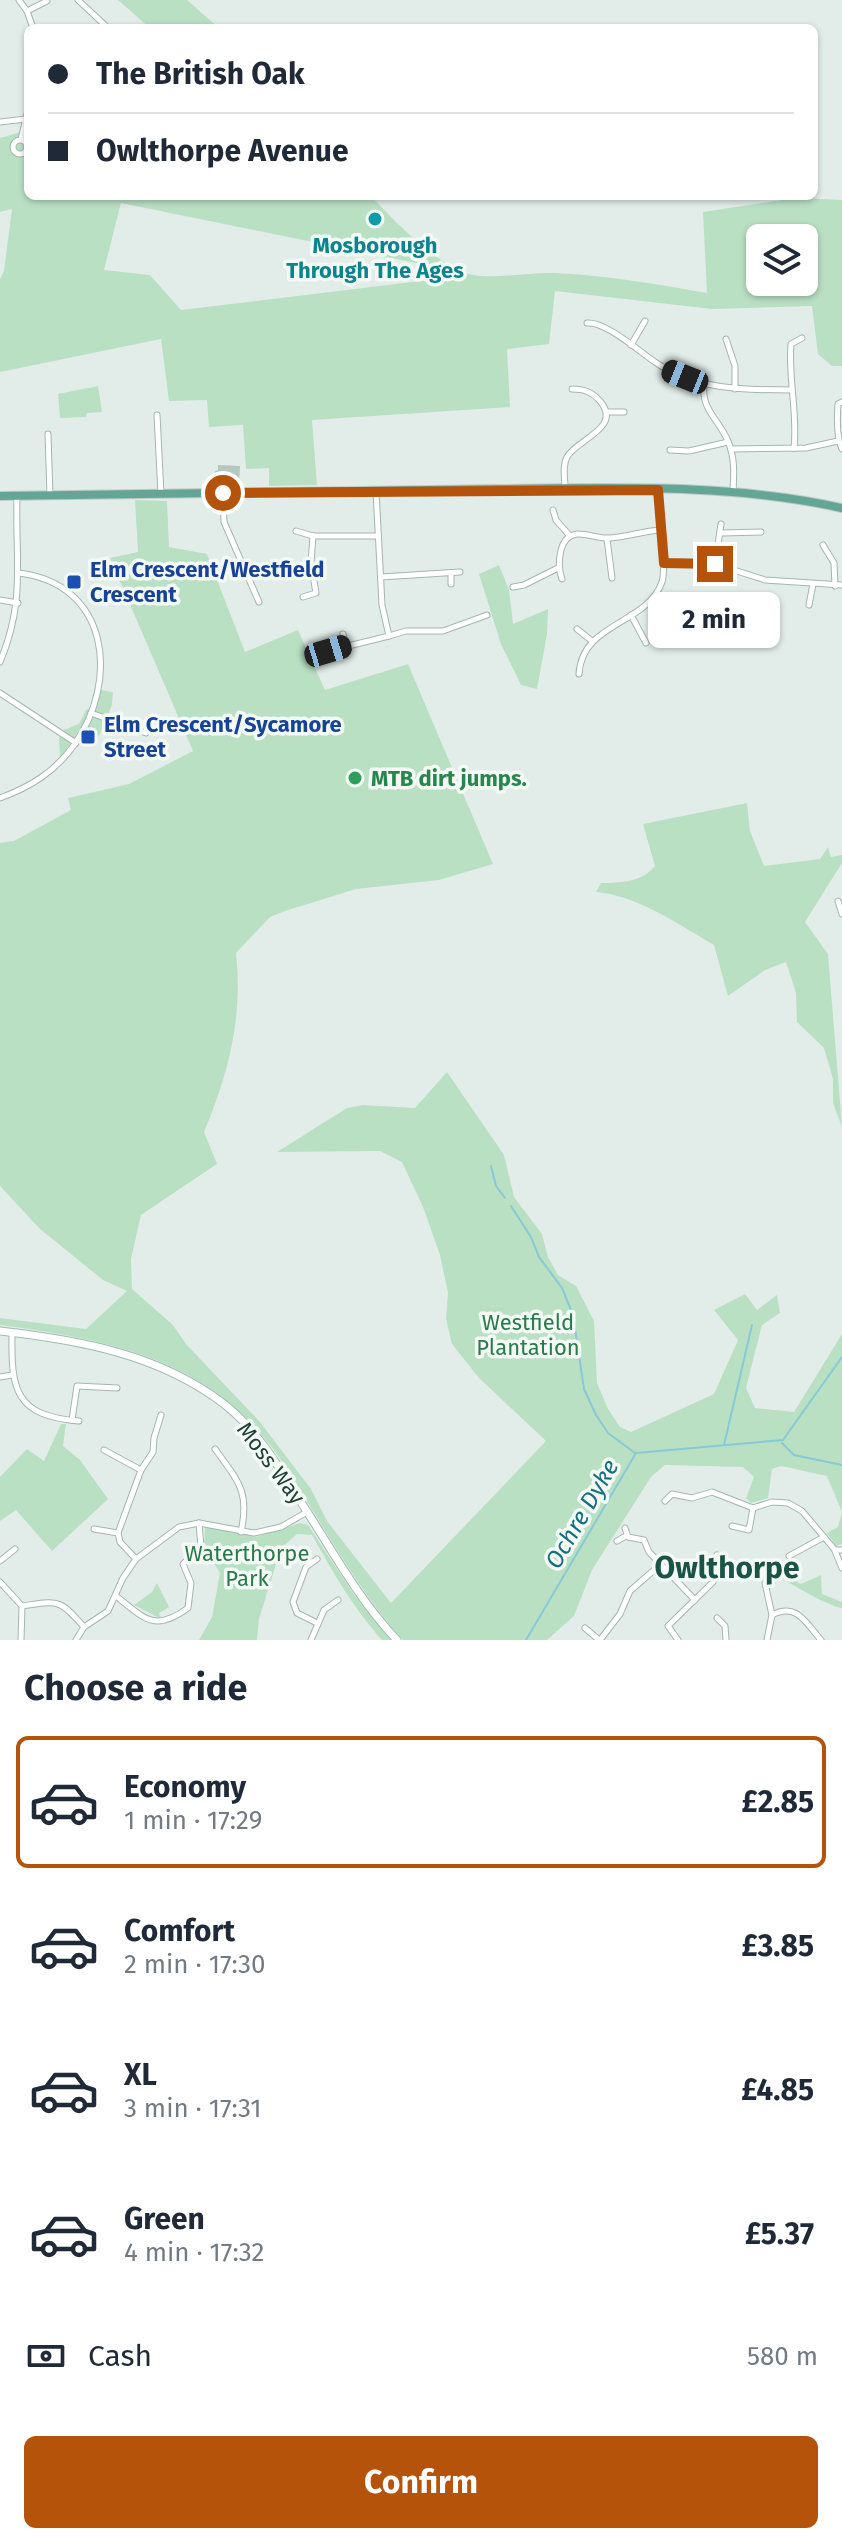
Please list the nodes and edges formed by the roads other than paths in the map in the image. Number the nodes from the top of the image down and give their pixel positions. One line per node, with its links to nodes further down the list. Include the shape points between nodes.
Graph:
1 (19, 0): 4 (street)
2 (78, 0): 6 (street)
3 (47, 1): 4 (street)
4 (27, 11): 5 (street)
5 (32, 24)
6 (104, 24)
7 (24, 119): 8 (street)
8 (0, 122)
9 (24, 127): 10 (street)
10 (21, 139)
11 (645, 321): 15 (street)
12 (587, 323): 15 (street, via 604,326)
13 (802, 338): 19 (street, via 791,344)
14 (726, 339): 18 (street, via 735,366)
15 (631, 345): 16 (street, via 664,369)
16 (704, 384): 18 (street); 26 (street, via 704,405)
17 (572, 389): 21 (street, via 593,393)
18 (735, 389): 19 (street)
19 (791, 390): 27 (street)
20 (842, 402): 25 (street)
21 (606, 412): 22 (street); 31 (street, via 596,434 568,454)
22 (624, 412)
23 (157, 415): 36 (street)
24 (48, 434): 39 (street)
25 (838, 441): 27 (street); 29 (street)
26 (728, 442): 28 (street); 30 (street)
27 (794, 448): 28 (street)
28 (731, 449): 34 (street)
29 (842, 449)
30 (670, 450)
31 (565, 488): 32 (main road); 33 (main road)
32 (376, 490): 35 (main road); 48 (street)
33 (658, 490): 34 (main road); 43 (street)
34 (733, 492): 40 (main road)
35 (223, 493): 36 (main road); 67 (street, via 224,522)
36 (161, 494): 39 (main road)
37 (0, 496): 38 (main road)
38 (17, 496): 39 (main road); 56 (street)
39 (50, 496)
40 (842, 508)
41 (553, 510): 49 (street)
42 (721, 524): 46 (street)
43 (660, 530): 50 (street); 52 (street)
44 (296, 531): 47 (street)
45 (761, 532): 46 (street)
46 (721, 533): 53 (street)
47 (313, 536): 48 (street); 65 (street, via 316,593)
48 (377, 536): 58 (street)
49 (570, 536): 50 (street); 54 (street)
50 (607, 539): 59 (street)
51 (823, 545): 63 (street)
52 (664, 563): 53 (street); 71 (street, via 659,590)
53 (715, 564): 62 (street, via 765,580)
54 (558, 568): 60 (street); 64 (street)
55 (460, 572): 57 (street)
56 (19, 573): 68 (street); 82 (street, via 64,587 90,616 100,662)
57 (451, 573): 58 (street); 61 (street)
58 (381, 577): 74 (street)
59 (612, 578)
60 (562, 579)
61 (451, 584)
62 (813, 584): 63 (street); 69 (street)
63 (839, 586)
64 (513, 587)
65 (303, 597)
66 (0, 600): 68 (street)
67 (259, 602)
68 (18, 603): 79 (street)
69 (809, 605)
70 (487, 615): 74 (street, via 443,631)
71 (631, 615): 75 (street); 76 (street)
72 (577, 629): 75 (street)
73 (343, 634): 77 (street)
74 (389, 636): 77 (street)
75 (592, 641): 80 (street)
76 (646, 643)
77 (346, 645): 78 (street)
78 (328, 651)
79 (0, 662)
80 (579, 674)
81 (0, 693): 84 (street)
82 (91, 713): 83 (street); 84 (street)
83 (146, 733)
84 (76, 743): 85 (street, via 44,777)
85 (0, 798)
86 (838, 901): 87 (street)
87 (842, 914)
88 (0, 1331): 89 (street, Moss Way)
89 (12, 1333): 90 (street); 99 (street, Moss Way, via 76,1340 116,1351 198,1388 246,1425)
90 (12, 1375): 91 (street); 92 (street, via 32,1410 75,1420 77,1386)
91 (0, 1377)
92 (117, 1388)
93 (161, 1415): 96 (street, via 153,1452)
94 (215, 1449): 104 (street, via 244,1492)
95 (104, 1450): 96 (street)
96 (141, 1470): 105 (street)
97 (665, 1501): 98 (street, via 672,1494 692,1498 712,1492)
98 (753, 1508): 101 (street, via 749,1530); 107 (street, via 788,1503)
99 (307, 1512): 104 (street, via 266,1532); 129 (street, Moss Way)
100 (199, 1523): 104 (street); 113 (street, via 179,1527); 120 (street, via 201,1547 183,1564 191,1583 188,1608 157,1623)
101 (732, 1526)
102 (625, 1528): 106 (street)
103 (94, 1529): 105 (street)
104 (241, 1532)
105 (118, 1533): 113 (street)
106 (626, 1536): 108 (street); 116 (street, via 644,1540)
107 (824, 1537): 110 (street); 112 (street)
108 (617, 1541)
109 (15, 1549): 115 (street)
110 (838, 1550): 117 (street)
111 (717, 1555): 122 (street, via 715,1578)
112 (789, 1556)
113 (136, 1559): 120 (street)
114 (317, 1559): 126 (street, via 306,1567 293,1602 297,1613)
115 (0, 1561)
116 (661, 1564): 122 (street); 133 (street, via 630,1591)
117 (842, 1568)
118 (0, 1582): 123 (street)
119 (765, 1583): 124 (street)
120 (116, 1596): 127 (street, via 108,1611)
121 (338, 1600): 126 (street)
122 (695, 1600): 134 (street, via 668,1626)
123 (22, 1606): 127 (street, via 61,1604); 130 (street)
124 (772, 1615): 136 (street); 137 (street, via 796,1613)
125 (717, 1618): 135 (street, via 725,1626)
126 (317, 1623): 132 (street)
127 (84, 1627): 131 (street)
128 (585, 1628): 133 (street)
129 (393, 1639)
130 (21, 1640)
131 (76, 1640)
132 (311, 1640)
133 (599, 1640)
134 (678, 1640)
135 (726, 1640)
136 (767, 1640)
137 (821, 1640)

